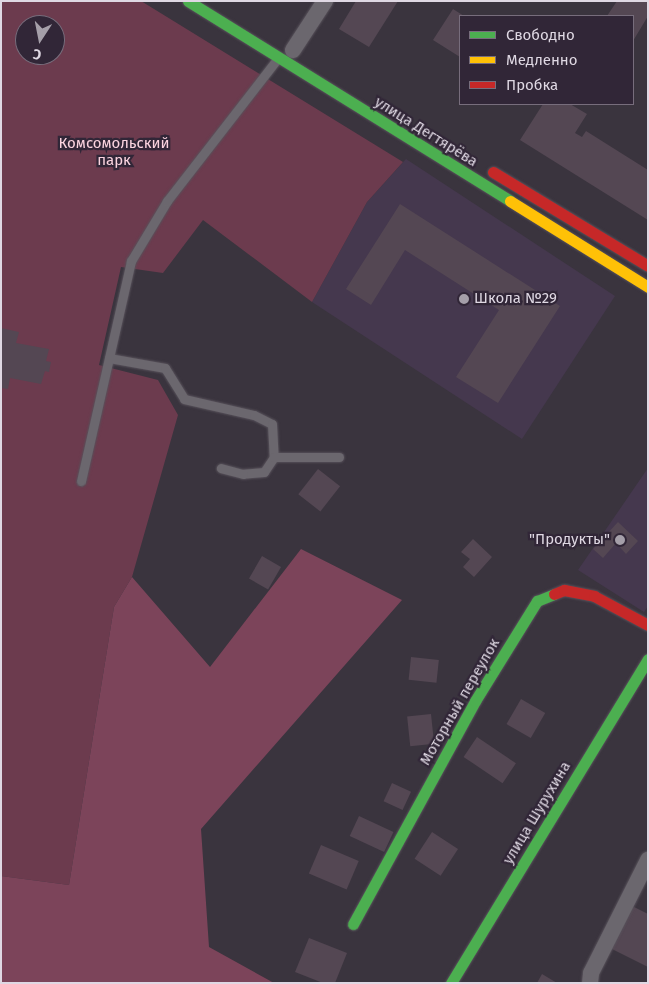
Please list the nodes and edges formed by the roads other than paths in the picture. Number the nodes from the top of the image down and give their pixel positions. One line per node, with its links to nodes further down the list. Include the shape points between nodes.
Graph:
1 (188, 1): 3 (main road, улица Дегтярёва)
2 (325, 1): 3 (street)
3 (289, 52): 6 (main road, улица Дегтярёва); 7 (lane, via 167,201 130,261)
4 (486, 167): 5 (main road, улица Дегтярёва)
5 (648, 266)
6 (648, 287)
7 (109, 358): 8 (lane, via 165,368 184,399 254,415 272,424); 11 (lane)
8 (274, 457): 9 (lane); 10 (lane, via 264,472 243,474)
9 (340, 458)
10 (221, 468)
11 (81, 480)
12 (648, 625): 15 (main road, Моторный переулок, via 594,596 564,590 537,601 475,701)
13 (648, 658): 16 (main road, улица Шурухина)
14 (648, 860): 17 (street, via 591,973)
15 (353, 924)
16 (451, 983)
17 (590, 983)

